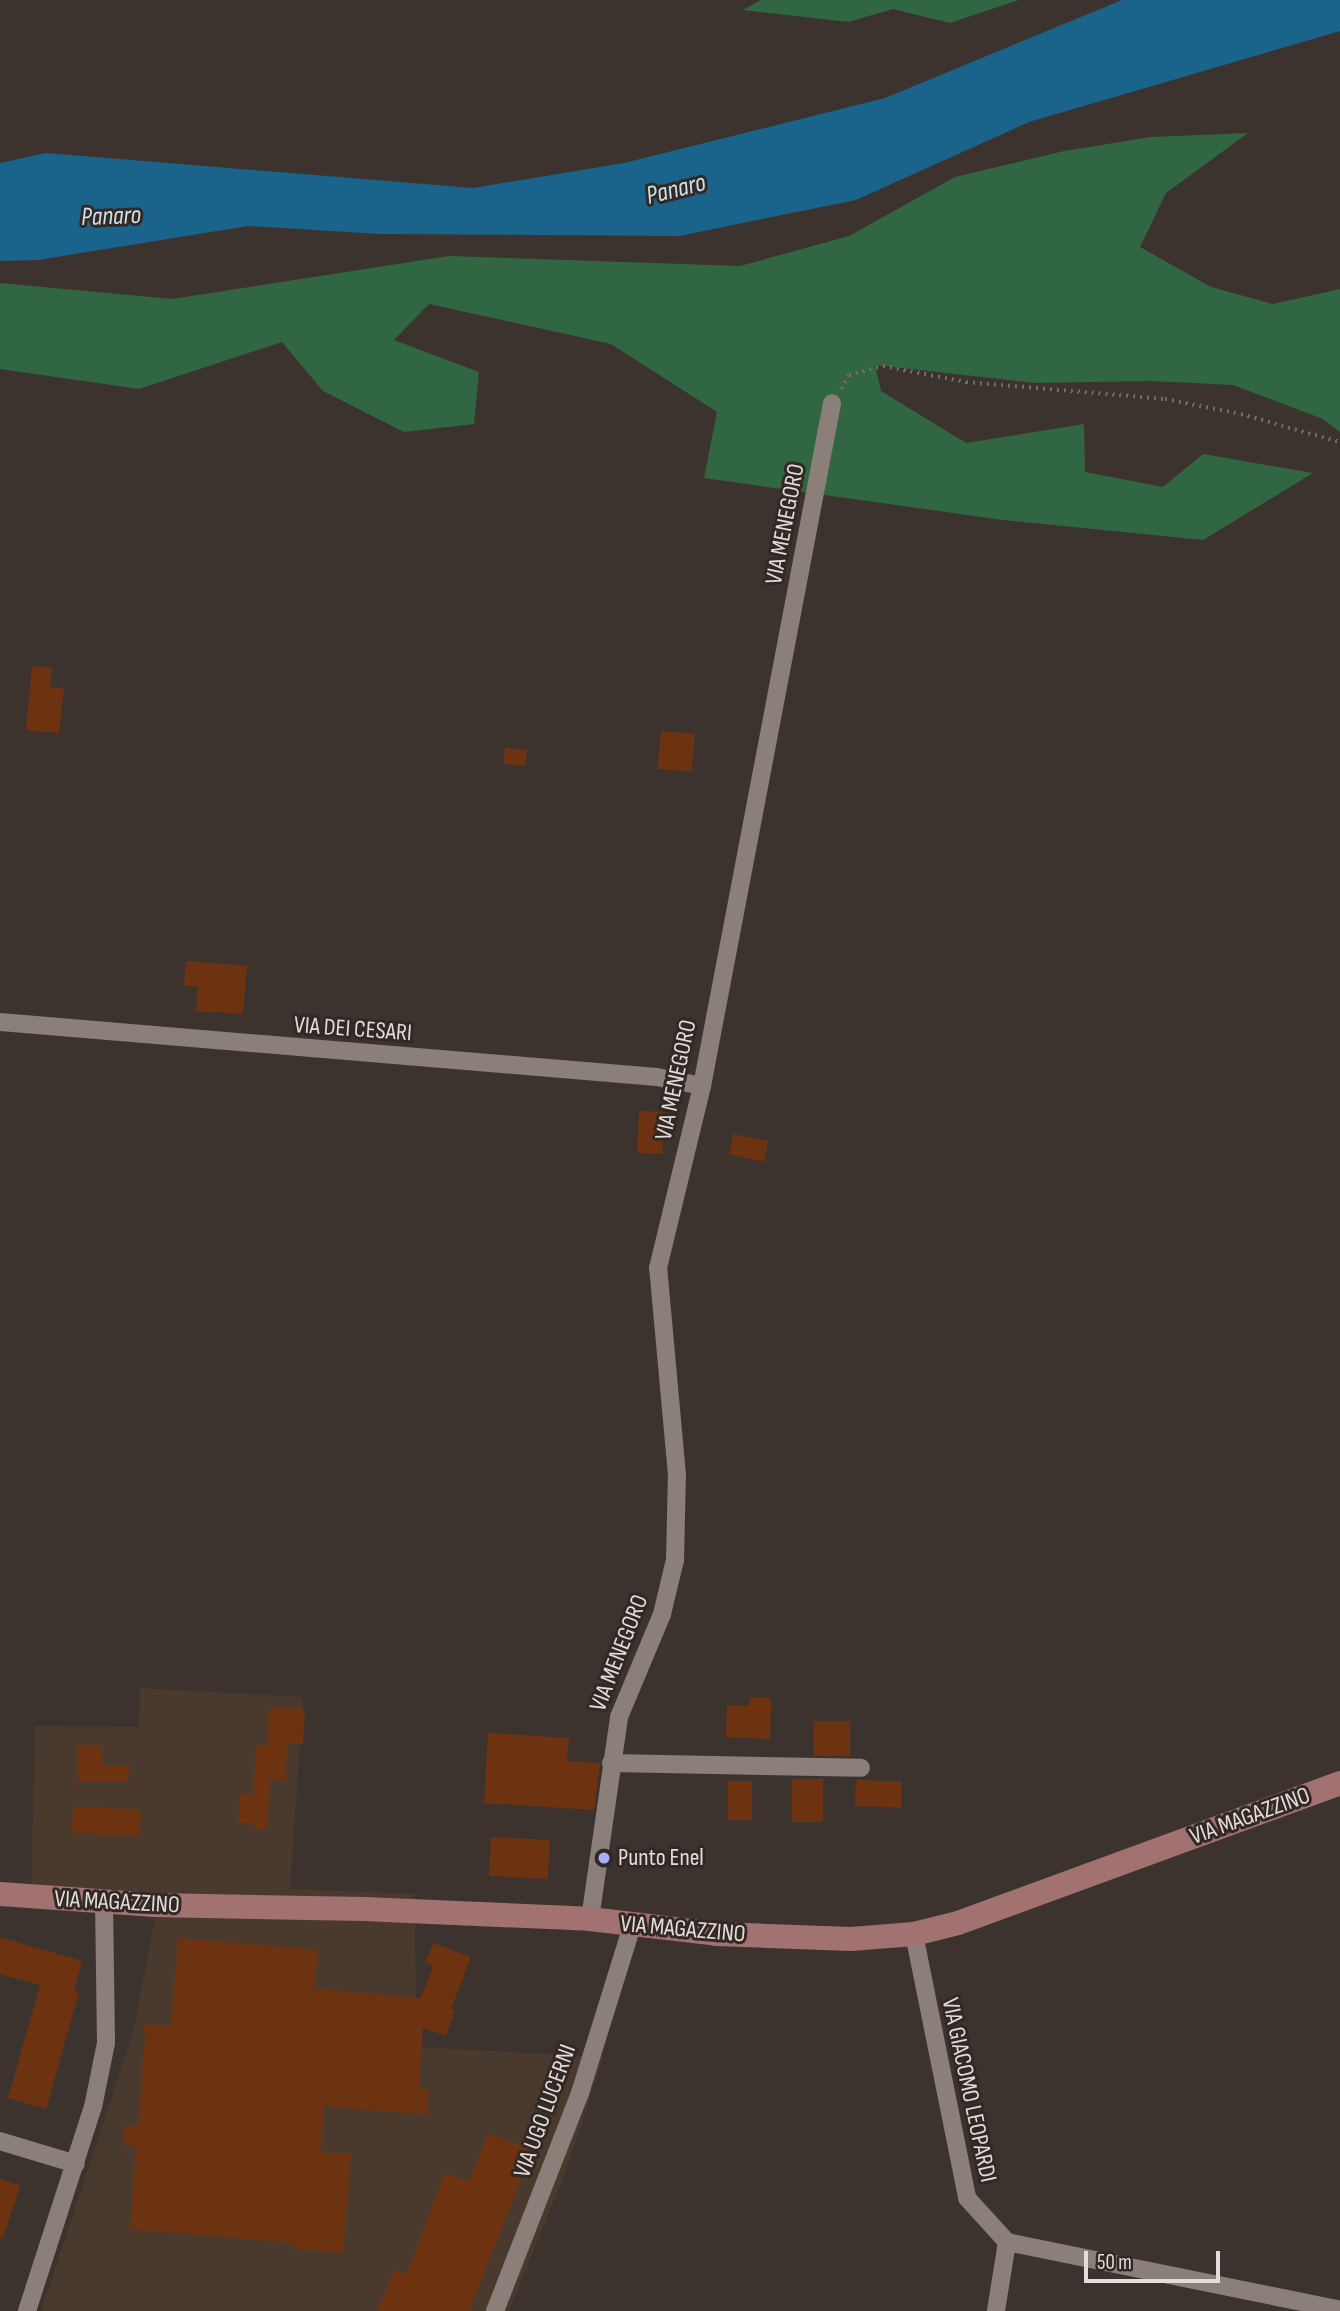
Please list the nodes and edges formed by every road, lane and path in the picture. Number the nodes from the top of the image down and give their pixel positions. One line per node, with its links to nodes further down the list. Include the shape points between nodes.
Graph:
1 (832, 403): 2 (path, via 849,375 883,366 966,383 1165,399 1241,414); 4 (street, VIA MENEGORO)
2 (1340, 442)
3 (0, 1022): 4 (street, VIA DEI CESARI, via 656,1077)
4 (702, 1086): 5 (street, VIA MENEGORO, via 658,1268 677,1475 676,1560 663,1614 619,1717)
5 (611, 1763): 6 (street); 10 (street, VIA MENEGORO)
6 (861, 1768)
7 (1340, 1783): 12 (main road, VIA MAGAZZINO, via 958,1923)
8 (0, 1894): 9 (main road, VIA MAGAZZINO)
9 (104, 1902): 10 (main road, VIA MAGAZZINO); 14 (street, via 106,2043)
10 (590, 1919): 11 (main road, VIA MAGAZZINO)
11 (632, 1926): 12 (main road, VIA MAGAZZINO, via 851,1939); 18 (street, VIA UGO LUCERNI, via 580,2093)
12 (914, 1934): 15 (street, VIA GIACOMO LEOPARDI, via 967,2198)
13 (0, 2141): 14 (street)
14 (76, 2164): 17 (street)
15 (1007, 2242): 16 (street); 19 (street)
16 (1340, 2310)
17 (27, 2311)
18 (495, 2311)
19 (996, 2311)

